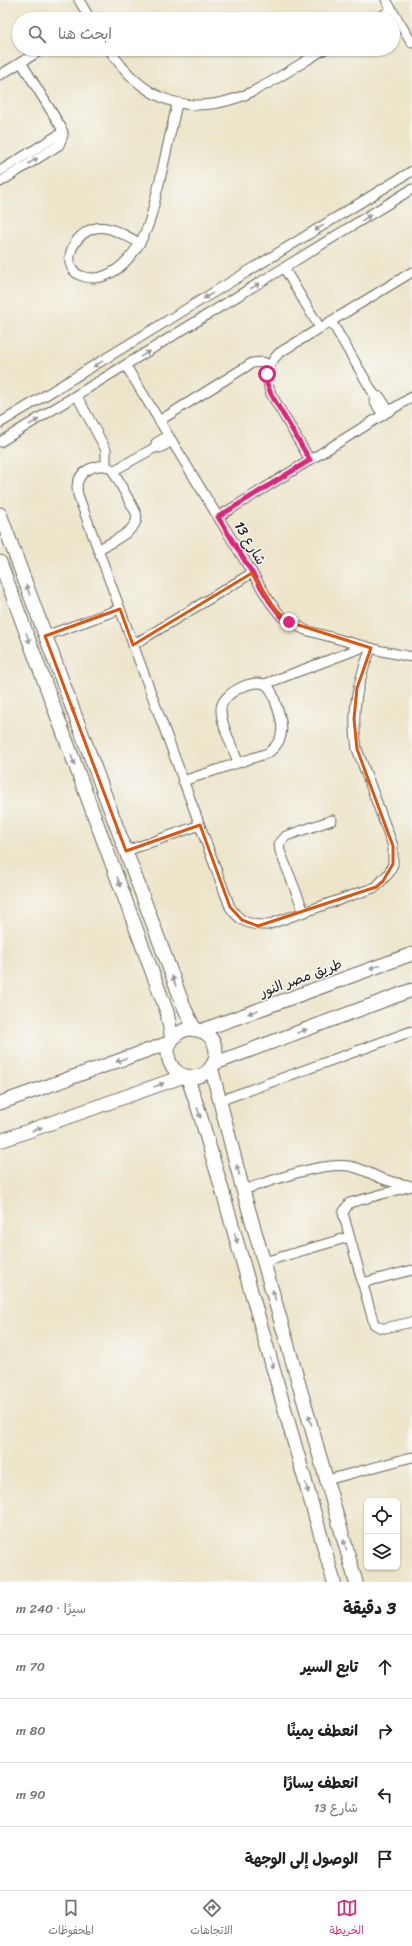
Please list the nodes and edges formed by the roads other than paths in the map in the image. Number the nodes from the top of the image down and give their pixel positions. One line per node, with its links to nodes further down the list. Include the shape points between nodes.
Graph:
1 (79, 0): 4 (street)
2 (386, 0): 3 (street)
3 (392, 10): 5 (street)
4 (86, 12)
5 (388, 12)
6 (400, 23): 7 (street)
7 (412, 43)
8 (31, 56): 11 (street)
9 (114, 56): 13 (street, via 136,81 161,98)
10 (313, 56): 13 (street, via 238,98 207,105)
11 (21, 62): 12 (street); 14 (street)
12 (1, 72)
13 (177, 104): 19 (street, via 150,220)
14 (63, 132): 15 (street); 17 (street, one-way to 14, via 59,145)
15 (0, 171)
16 (412, 171): 30 (street, one-way to 30)
17 (0, 182)
18 (412, 189): 20 (street, one-way to 18)
19 (140, 243): 19 (street, via 122,264 100,277 83,277 77,273 70,259 70,251 74,244 84,233 91,230 106,228)
20 (284, 268): 23 (street); 25 (street, one-way to 20)
21 (412, 272): 22 (street)
22 (331, 321): 23 (street); 28 (street, via 375,396 380,397)
23 (320, 328): 24 (street, via 279,353)
24 (269, 365): 29 (street, via 263,362 252,363); 33 (street, via 267,384 271,394)
25 (126, 366): 26 (street); 29 (street, شارع 13)
26 (77, 396): 32 (street, one-way to 26); 34 (street, via 106,450)
27 (412, 397): 28 (street)
28 (386, 413): 33 (street)
29 (159, 421): 31 (street, شارع 13)
30 (0, 423)
31 (170, 438): 35 (street, via 156,443 156,447); 37 (street, شارع 13)
32 (0, 442)
33 (310, 460): 37 (street)
34 (106, 466): 35 (street); 38 (street, via 98,466 82,474 77,483 78,495)
35 (114, 472): 38 (street, via 136,513 137,520 133,528)
36 (0, 514): 42 (street, one-way to 36)
37 (218, 517): 40 (street, شارع 13)
38 (98, 550): 41 (street)
39 (0, 562): 56 (street, one-way to 56)
40 (252, 573): 43 (street); 44 (street, شارع 13, via 275,610 289,622 305,630)
41 (120, 609): 42 (street); 43 (street)
42 (45, 636): 51 (street, one-way to 42)
43 (133, 645): 48 (street)
44 (369, 647): 45 (street, شارع 13); 46 (street); 52 (street, via 354,703 354,734 357,749 393,846 393,864 389,873 376,887)
45 (412, 657)
46 (265, 684): 47 (street, via 272,691 282,721 282,736 279,743 268,753); 47 (street, via 255,683 229,693 222,702 222,715)
47 (238, 762): 48 (street)
48 (183, 781): 50 (street)
49 (332, 820): 52 (street, via 286,836 279,844)
50 (200, 825): 51 (street); 52 (street, via 230,907 242,920 249,924 267,926)
51 (126, 851): 55 (street, one-way to 51)
52 (304, 912)
53 (412, 954): 57 (street, طريق مصر النور, one-way to 57)
54 (412, 990): 60 (street, one-way to 54)
55 (184, 1007): 56 (street); 57 (street)
56 (167, 1012): 59 (street)
57 (198, 1030): 59 (street, via 181,1032); 60 (street, via 206,1034 214,1044)
58 (412, 1030): 62 (street)
59 (171, 1041): 61 (street, via 168,1053 171,1065 174,1070); 64 (street, one-way to 64)
60 (212, 1065): 61 (street, via 200,1075); 62 (street)
61 (185, 1076): 63 (street); 65 (street, one-way to 61)
62 (217, 1095): 63 (street); 67 (street, one-way to 62)
63 (194, 1096): 75 (street, one-way to 75)
64 (0, 1103)
65 (0, 1141)
66 (411, 1186): 67 (street, via 348,1166 333,1166); 68 (street, via 346,1206 343,1213)
67 (244, 1190): 69 (street)
68 (349, 1237): 69 (street); 71 (street)
69 (264, 1262): 74 (street, one-way to 69)
70 (412, 1270): 71 (street)
71 (362, 1283): 72 (street, via 374,1324 385,1328)
72 (412, 1322)
73 (412, 1457): 74 (street)
74 (327, 1480): 76 (street, one-way to 74)
75 (334, 1582)
76 (356, 1582)

